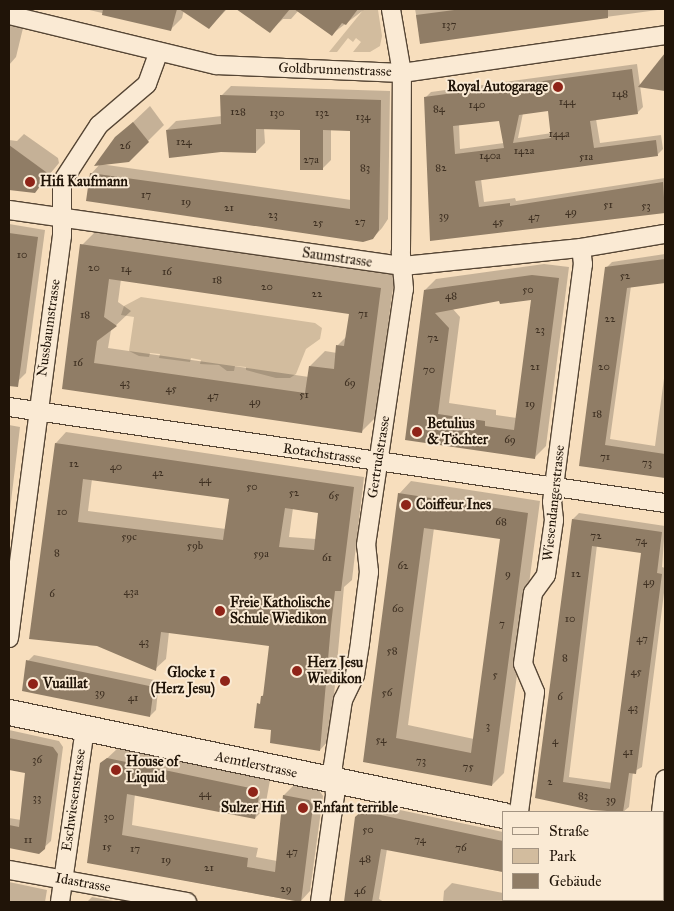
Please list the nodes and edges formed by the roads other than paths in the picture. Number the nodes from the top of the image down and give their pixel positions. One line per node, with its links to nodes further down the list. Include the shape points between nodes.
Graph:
1 (391, 9): 5 (street, Gertrudstrasse)
2 (9, 15): 4 (street, Goldbrunnenstrasse)
3 (665, 35): 5 (street, Goldbrunnenstrasse)
4 (158, 53): 5 (street, Goldbrunnenstrasse, via 216,65); 7 (street, Nussbaumstrasse, via 147,84 104,120 64,175)
5 (402, 73): 10 (street, Gertrudstrasse)
6 (9, 210): 7 (street, Saumstrasse)
7 (61, 218): 10 (street, Saumstrasse); 12 (street, Nussbaumstrasse, via 62,236)
8 (665, 234): 9 (street, Saumstrasse)
9 (581, 248): 10 (street, Saumstrasse); 14 (street, Wiesendangerstrasse, via 583,264)
10 (403, 266): 13 (street, Gertrudstrasse, via 404,289)
11 (9, 407): 12 (street, Rotachstrasse)
12 (37, 412): 13 (street, Rotachstrasse); 16 (street, Nussbaumstrasse)
13 (380, 462): 14 (street, Rotachstrasse); 20 (street, Gertrudstrasse, via 366,545 369,572 360,643 354,675 343,700 333,766)
14 (554, 486): 15 (street, Rotachstrasse); 21 (street, Wiesendangerstrasse, via 554,520 546,575 533,593 523,664 534,692)
15 (665, 504)
16 (9, 638)
17 (9, 712): 18 (street, Aemtlerstrasse)
18 (85, 728): 20 (street, Aemtlerstrasse); 25 (street, Eschwiesenstrasse)
19 (665, 779): 22 (street)
20 (335, 782): 23 (street, Aemtlerstrasse); 28 (street, Gertrudstrasse)
21 (519, 811)
22 (661, 811)
23 (502, 815)
24 (9, 870): 25 (street, Idastrasse)
25 (63, 880): 26 (street, Eschwiesenstrasse); 27 (street, Idastrasse)
26 (60, 902)
27 (186, 902)
28 (320, 902)

